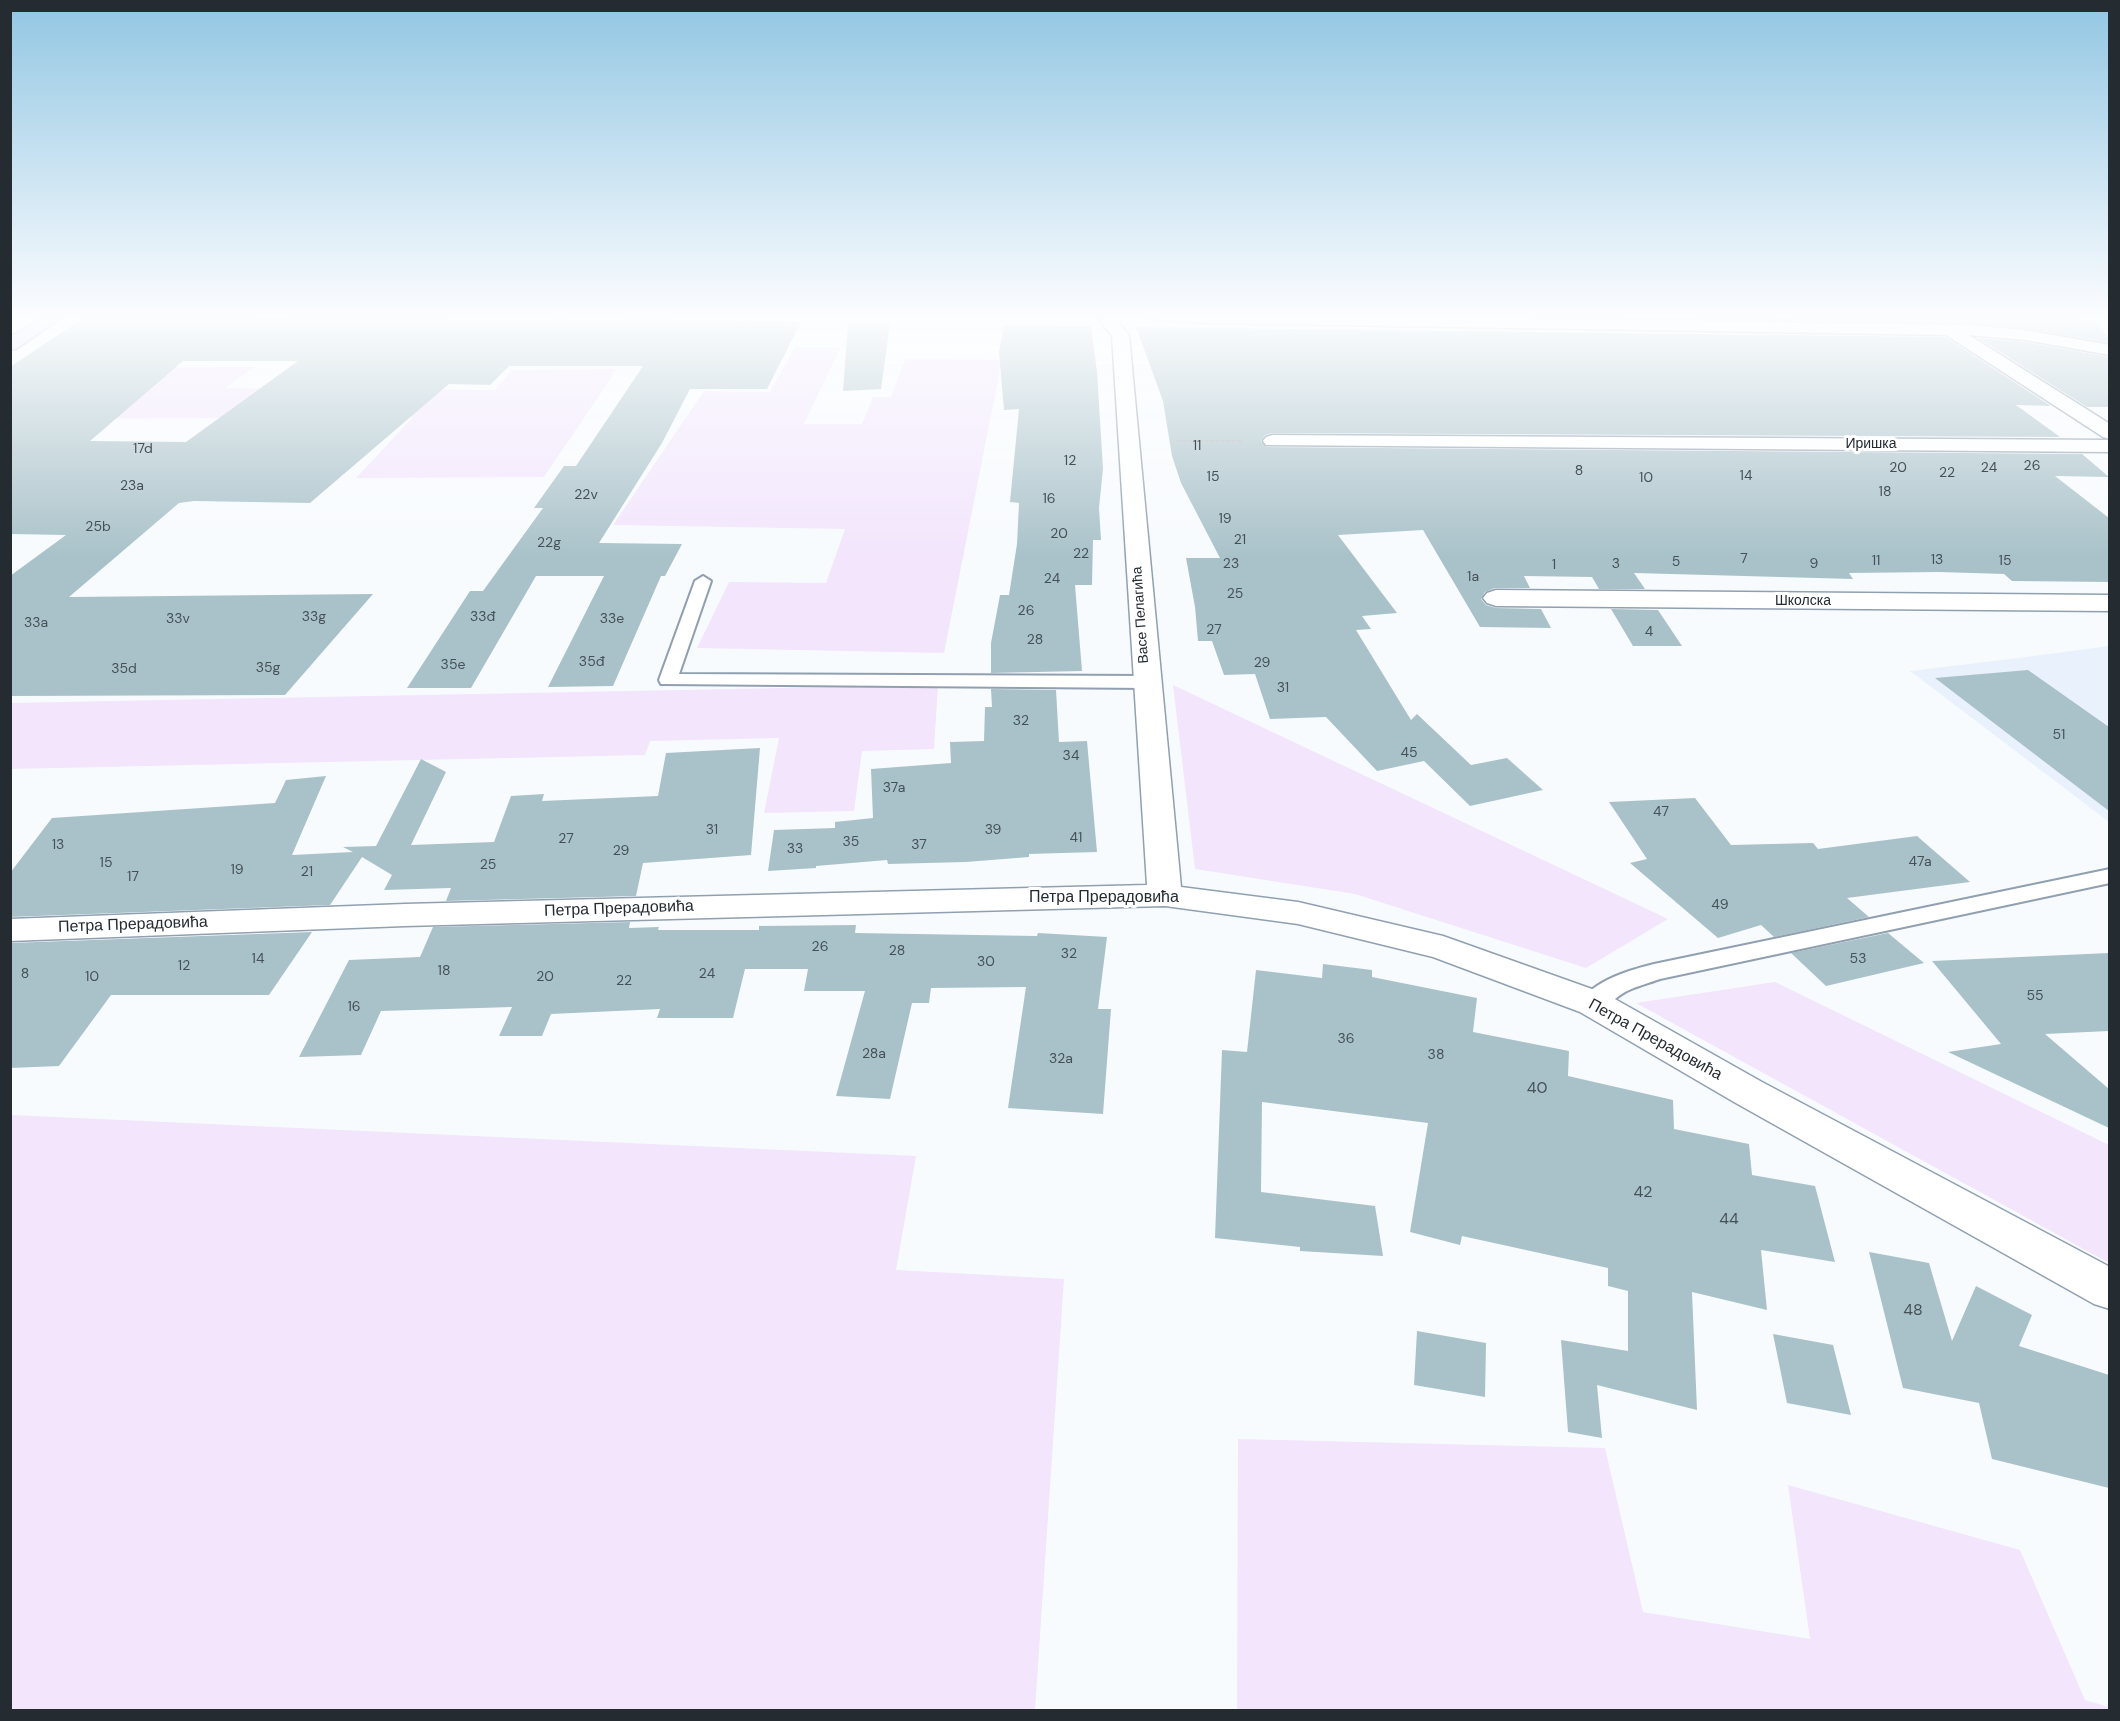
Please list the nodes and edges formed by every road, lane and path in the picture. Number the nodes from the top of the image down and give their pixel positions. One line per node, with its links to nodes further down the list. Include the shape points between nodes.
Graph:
1 (1130, 395): 10 (street, Васе Пелагића)
2 (2051, 395): 3 (street)
3 (2109, 433)
4 (1177, 441): 5 (path)
5 (1273, 441): 6 (street, Иришка)
6 (2109, 446)
7 (703, 581): 10 (lane, via 668,680)
8 (1496, 598): 9 (street, Школска)
9 (2109, 603)
10 (1146, 682): 12 (street, Васе Пелагића)
11 (2109, 876): 14 (lane, via 1654,972 1617,986)
12 (1165, 895): 13 (street, Петра Прерадовића); 14 (street, Петра Прерадовића, via 1298,913 1443,948)
13 (10, 930)
14 (1593, 1003): 15 (street, Петра Прерадовића)
15 (2109, 1290)

